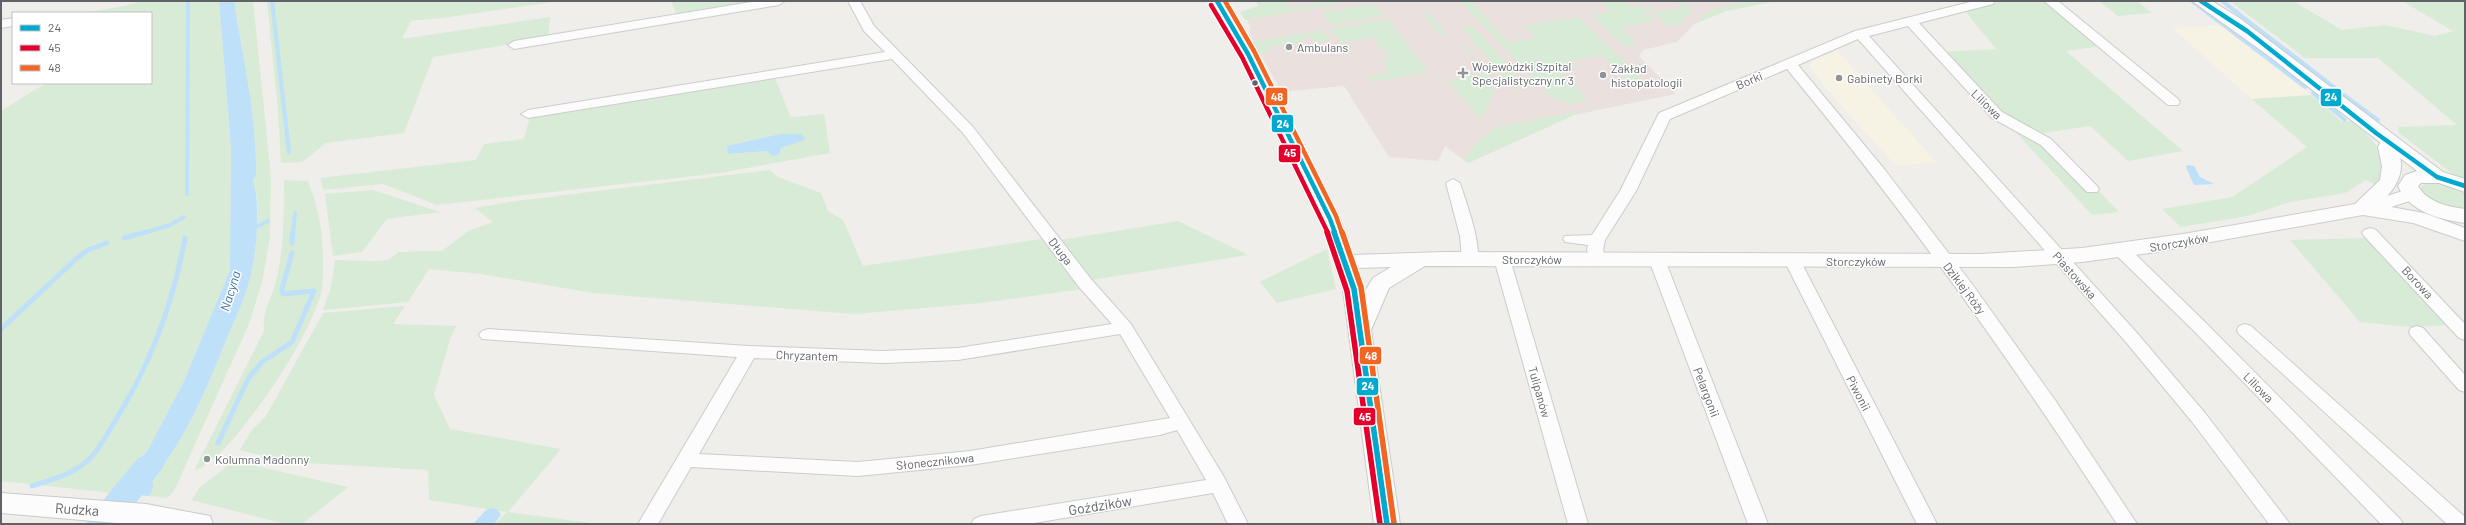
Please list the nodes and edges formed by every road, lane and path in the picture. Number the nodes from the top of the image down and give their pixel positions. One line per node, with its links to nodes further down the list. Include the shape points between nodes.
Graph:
1 (779, 1): 14 (street)
2 (854, 1): 15 (street, Długa, via 869,28)
3 (1217, 1): 40 (street, via 1270,97 1330,219)
4 (1989, 1): 8 (street, Borki)
5 (2050, 1): 17 (street)
6 (2201, 1): 12 (main road)
7 (2213, 1): 12 (main road)
8 (1968, 3): 10 (street, Borki)
9 (12, 22): 11 (street)
10 (1911, 22): 13 (street, Borki); 24 (street, Liliowa, via 1997,116 2046,142)
11 (1, 24)
12 (2247, 31): 19 (main road, via 2324,90)
13 (1860, 34): 16 (street, Borki); 35 (street, Piastowska)
14 (514, 45)
15 (894, 55): 18 (street); 41 (street, Długa, via 968,130 1085,282)
16 (1789, 63): 31 (street, Borki, via 1664,116); 39 (street, Dzikiej Róży, via 1889,186)
17 (2173, 102)
18 (528, 114)
19 (2382, 140): 20 (main road); 22 (main road); 26 (street, via 2392,164 2391,176 2382,191)
20 (2437, 177): 22 (main road); 23 (main road)
21 (1453, 183): 33 (street, via 1468,236)
22 (2414, 185): 25 (main road); 26 (street, Storczyków)
23 (2465, 186)
24 (2092, 189)
25 (2430, 206): 26 (street, Storczyków); 27 (main road)
26 (2362, 210): 29 (street, via 2418,217); 32 (street, Storczyków)
27 (2462, 217)
28 (2370, 233): 45 (street, Borowa)
29 (2465, 235)
30 (1571, 239): 31 (street, via 1589,240)
31 (1597, 251): 34 (street, Storczyków); 37 (street, Storczyków)
32 (2123, 252): 35 (street, Storczyków); 63 (street, Liliowa, via 2204,330)
33 (1470, 259): 34 (street, Storczyków); 36 (street, Storczyków)
34 (1502, 259): 58 (street, Tulipanów)
35 (2061, 259): 39 (street, Storczyków); 62 (street, Piastowska, via 2194,412)
36 (1423, 260): 40 (street, Storczyków); 43 (street, via 1381,283)
37 (1657, 260): 38 (street, Storczyków); 59 (street, Pelargonii)
38 (1792, 260): 39 (street, Storczyków); 60 (street, Piwonii)
39 (1945, 261): 61 (street, Dzikiej Róży, via 2050,405)
40 (1346, 262): 43 (street, via 1354,289)
41 (1125, 328): 47 (street, Chryzantem, via 958,354 883,357); 49 (street, Długa)
42 (2245, 330): 64 (street)
43 (1359, 332): 57 (street)
44 (2417, 332): 48 (street)
45 (2465, 334)
46 (488, 335): 47 (street, Chryzantem)
47 (749, 352): 50 (street)
48 (2465, 386)
49 (1181, 422): 50 (street, Słonecznikowa, via 1160,428 970,458 858,469); 51 (street, Długa)
50 (686, 460): 54 (street)
51 (1218, 485): 55 (street, Goździków); 56 (street, Długa)
52 (1, 503): 53 (main road, Rudzka, via 146,515)
53 (200, 524)
54 (648, 524)
55 (981, 524)
56 (1238, 524)
57 (1387, 524)
58 (1578, 524)
59 (1758, 524)
60 (1927, 524)
61 (2127, 524)
62 (2280, 524)
63 (2393, 524)
64 (2460, 524)

